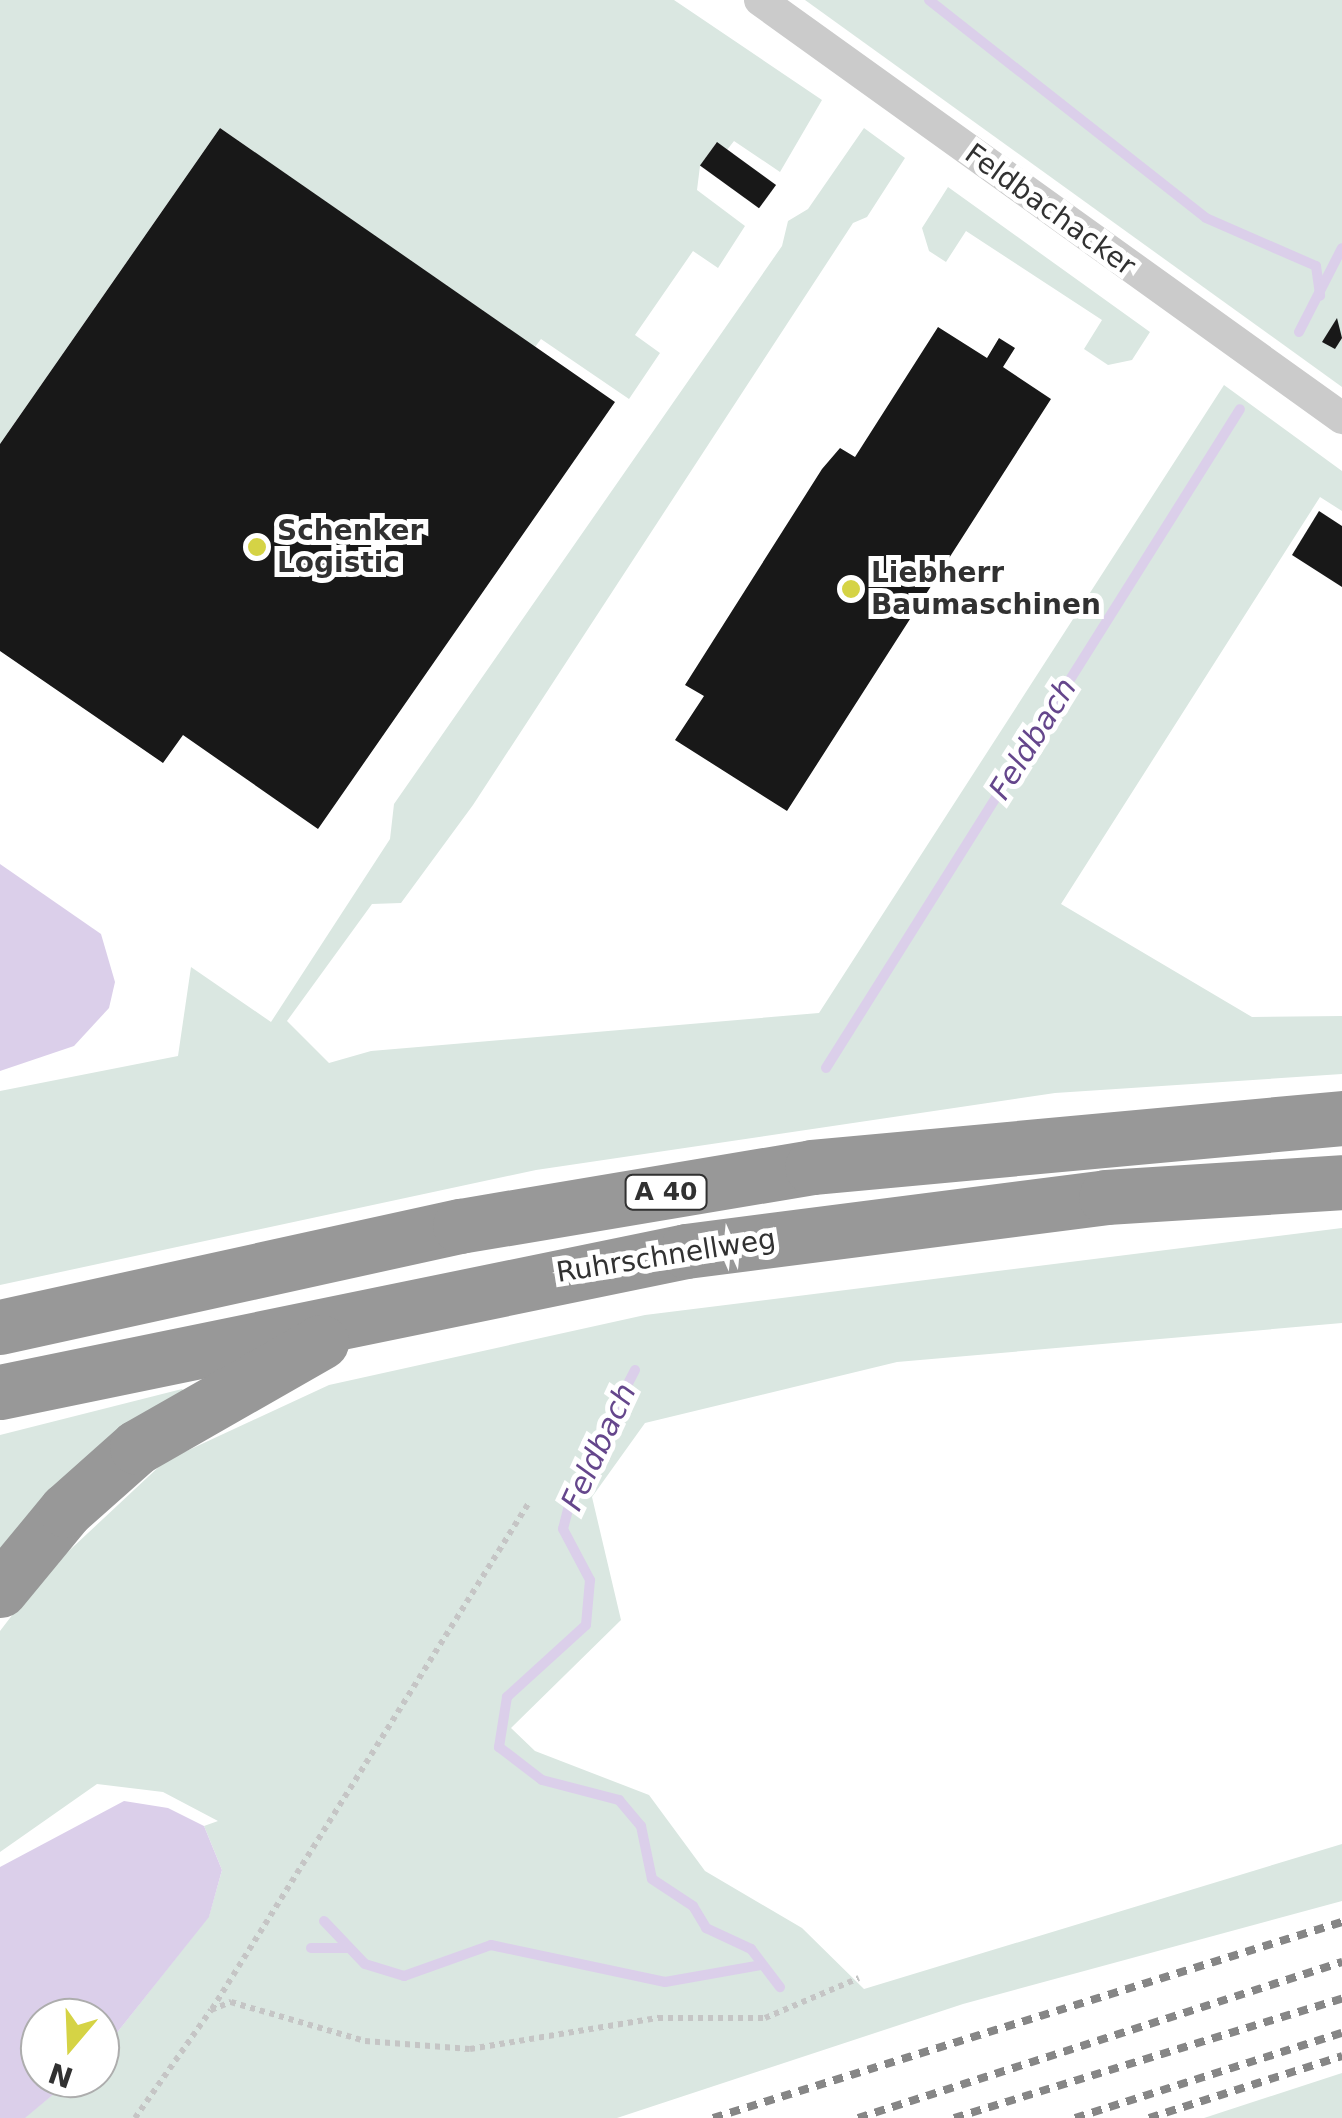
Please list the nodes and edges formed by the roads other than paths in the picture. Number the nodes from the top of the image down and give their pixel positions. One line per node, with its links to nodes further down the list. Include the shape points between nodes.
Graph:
1 (760, 0): 2 (street, Feldbachacker)
2 (1342, 418)
3 (1342, 1118): 6 (highway, A 40, via 812,1167 460,1226)
4 (1342, 1182): 5 (highway, Ruhrschnellweg / A 40, via 894,1220)
5 (463, 1290): 7 (highway, Ruhrschnellweg / A 40); 8 (highway, via 358,1324 169,1422 66,1510)
6 (0, 1327)
7 (0, 1392)
8 (0, 1590)

